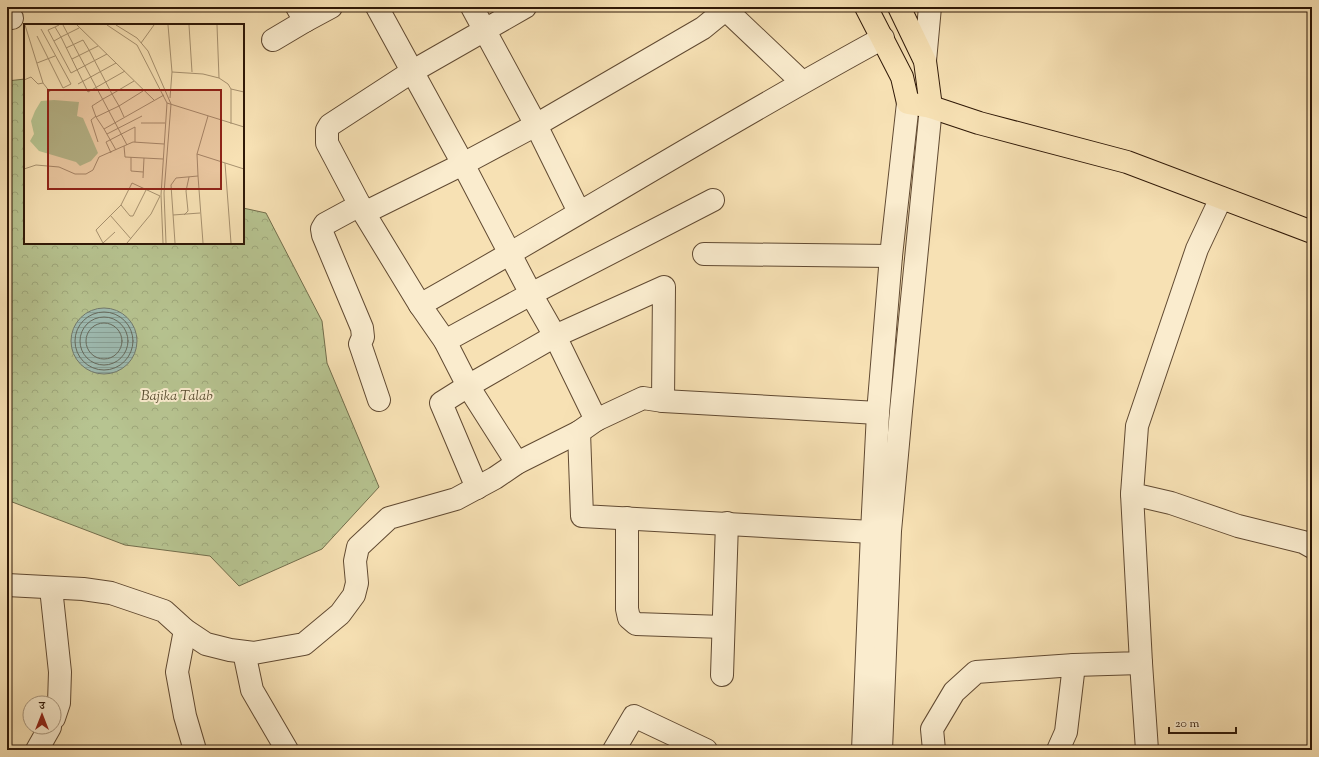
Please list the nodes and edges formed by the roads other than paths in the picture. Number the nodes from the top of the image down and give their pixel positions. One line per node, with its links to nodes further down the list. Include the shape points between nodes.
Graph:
1 (331, 7): 9 (street)
2 (377, 7): 14 (street)
3 (472, 7): 10 (street)
4 (525, 7): 10 (street)
5 (866, 7): 11 (main road)
6 (899, 7): 13 (main road)
7 (930, 7): 13 (street)
8 (724, 8): 15 (street); 18 (street, via 703,28)
9 (301, 14): 12 (street)
10 (484, 30): 14 (street); 18 (street)
11 (882, 38): 15 (street); 16 (main road, via 902,77)
12 (273, 40)
13 (925, 61): 17 (main road)
14 (412, 71): 19 (street); 22 (street, via 330,125 327,130 327,143)
15 (802, 82): 23 (street)
16 (908, 103): 17 (main road); 27 (street)
17 (932, 107): 20 (main road, via 980,123 1127,162); 60 (street, via 890,531)
18 (536, 125): 19 (street); 23 (street)
19 (463, 164): 22 (street); 25 (street)
20 (1221, 198): 24 (main road); 39 (street, via 1196,249 1138,426)
21 (713, 200): 28 (street)
22 (362, 209): 29 (street); 33 (street, via 325,224 322,229 362,328 360,344)
23 (579, 212): 25 (street)
24 (1312, 232)
25 (510, 254): 28 (street); 29 (street)
26 (704, 254): 27 (street)
27 (891, 256): 35 (street)
28 (531, 294): 30 (street); 31 (street)
29 (420, 305): 31 (street)
30 (555, 336): 32 (street); 34 (street, via 664,287); 36 (street)
31 (445, 341): 32 (street)
32 (468, 386): 37 (street); 38 (street, via 441,403)
33 (379, 400)
34 (663, 401): 35 (street); 36 (street, via 643,398)
35 (878, 413): 42 (street)
36 (587, 426): 37 (street); 40 (street, via 582,516)
37 (517, 463): 38 (street)
38 (477, 488): 48 (street, via 456,499 389,518 358,547 354,595 340,614 304,644 254,653)
39 (1132, 494): 43 (street, via 1171,503 1238,526 1303,542); 49 (street)
40 (627, 518): 41 (street); 46 (street, via 626,610 629,618 636,624)
41 (727, 523): 42 (street); 46 (street)
42 (872, 532): 59 (street)
43 (1312, 547)
44 (7, 585): 45 (street)
45 (51, 588): 47 (street, via 83,589 111,594 164,611); 52 (street, via 60,672)
46 (723, 627): 51 (street)
47 (185, 630): 48 (street, via 206,644); 55 (street, via 177,672 185,716)
48 (244, 652): 56 (street, via 252,690)
49 (1141, 663): 50 (street); 63 (street)
50 (1074, 665): 61 (street, via 976,672 954,692 932,729); 62 (street, via 1066,732)
51 (722, 675)
52 (59, 695)
53 (45, 735): 54 (street)
54 (37, 750)
55 (195, 750)
56 (287, 750)
57 (614, 750): 58 (street, via 634,716)
58 (706, 750)
59 (863, 750)
60 (881, 750)
61 (934, 750)
62 (1058, 750)
63 (1147, 750)

